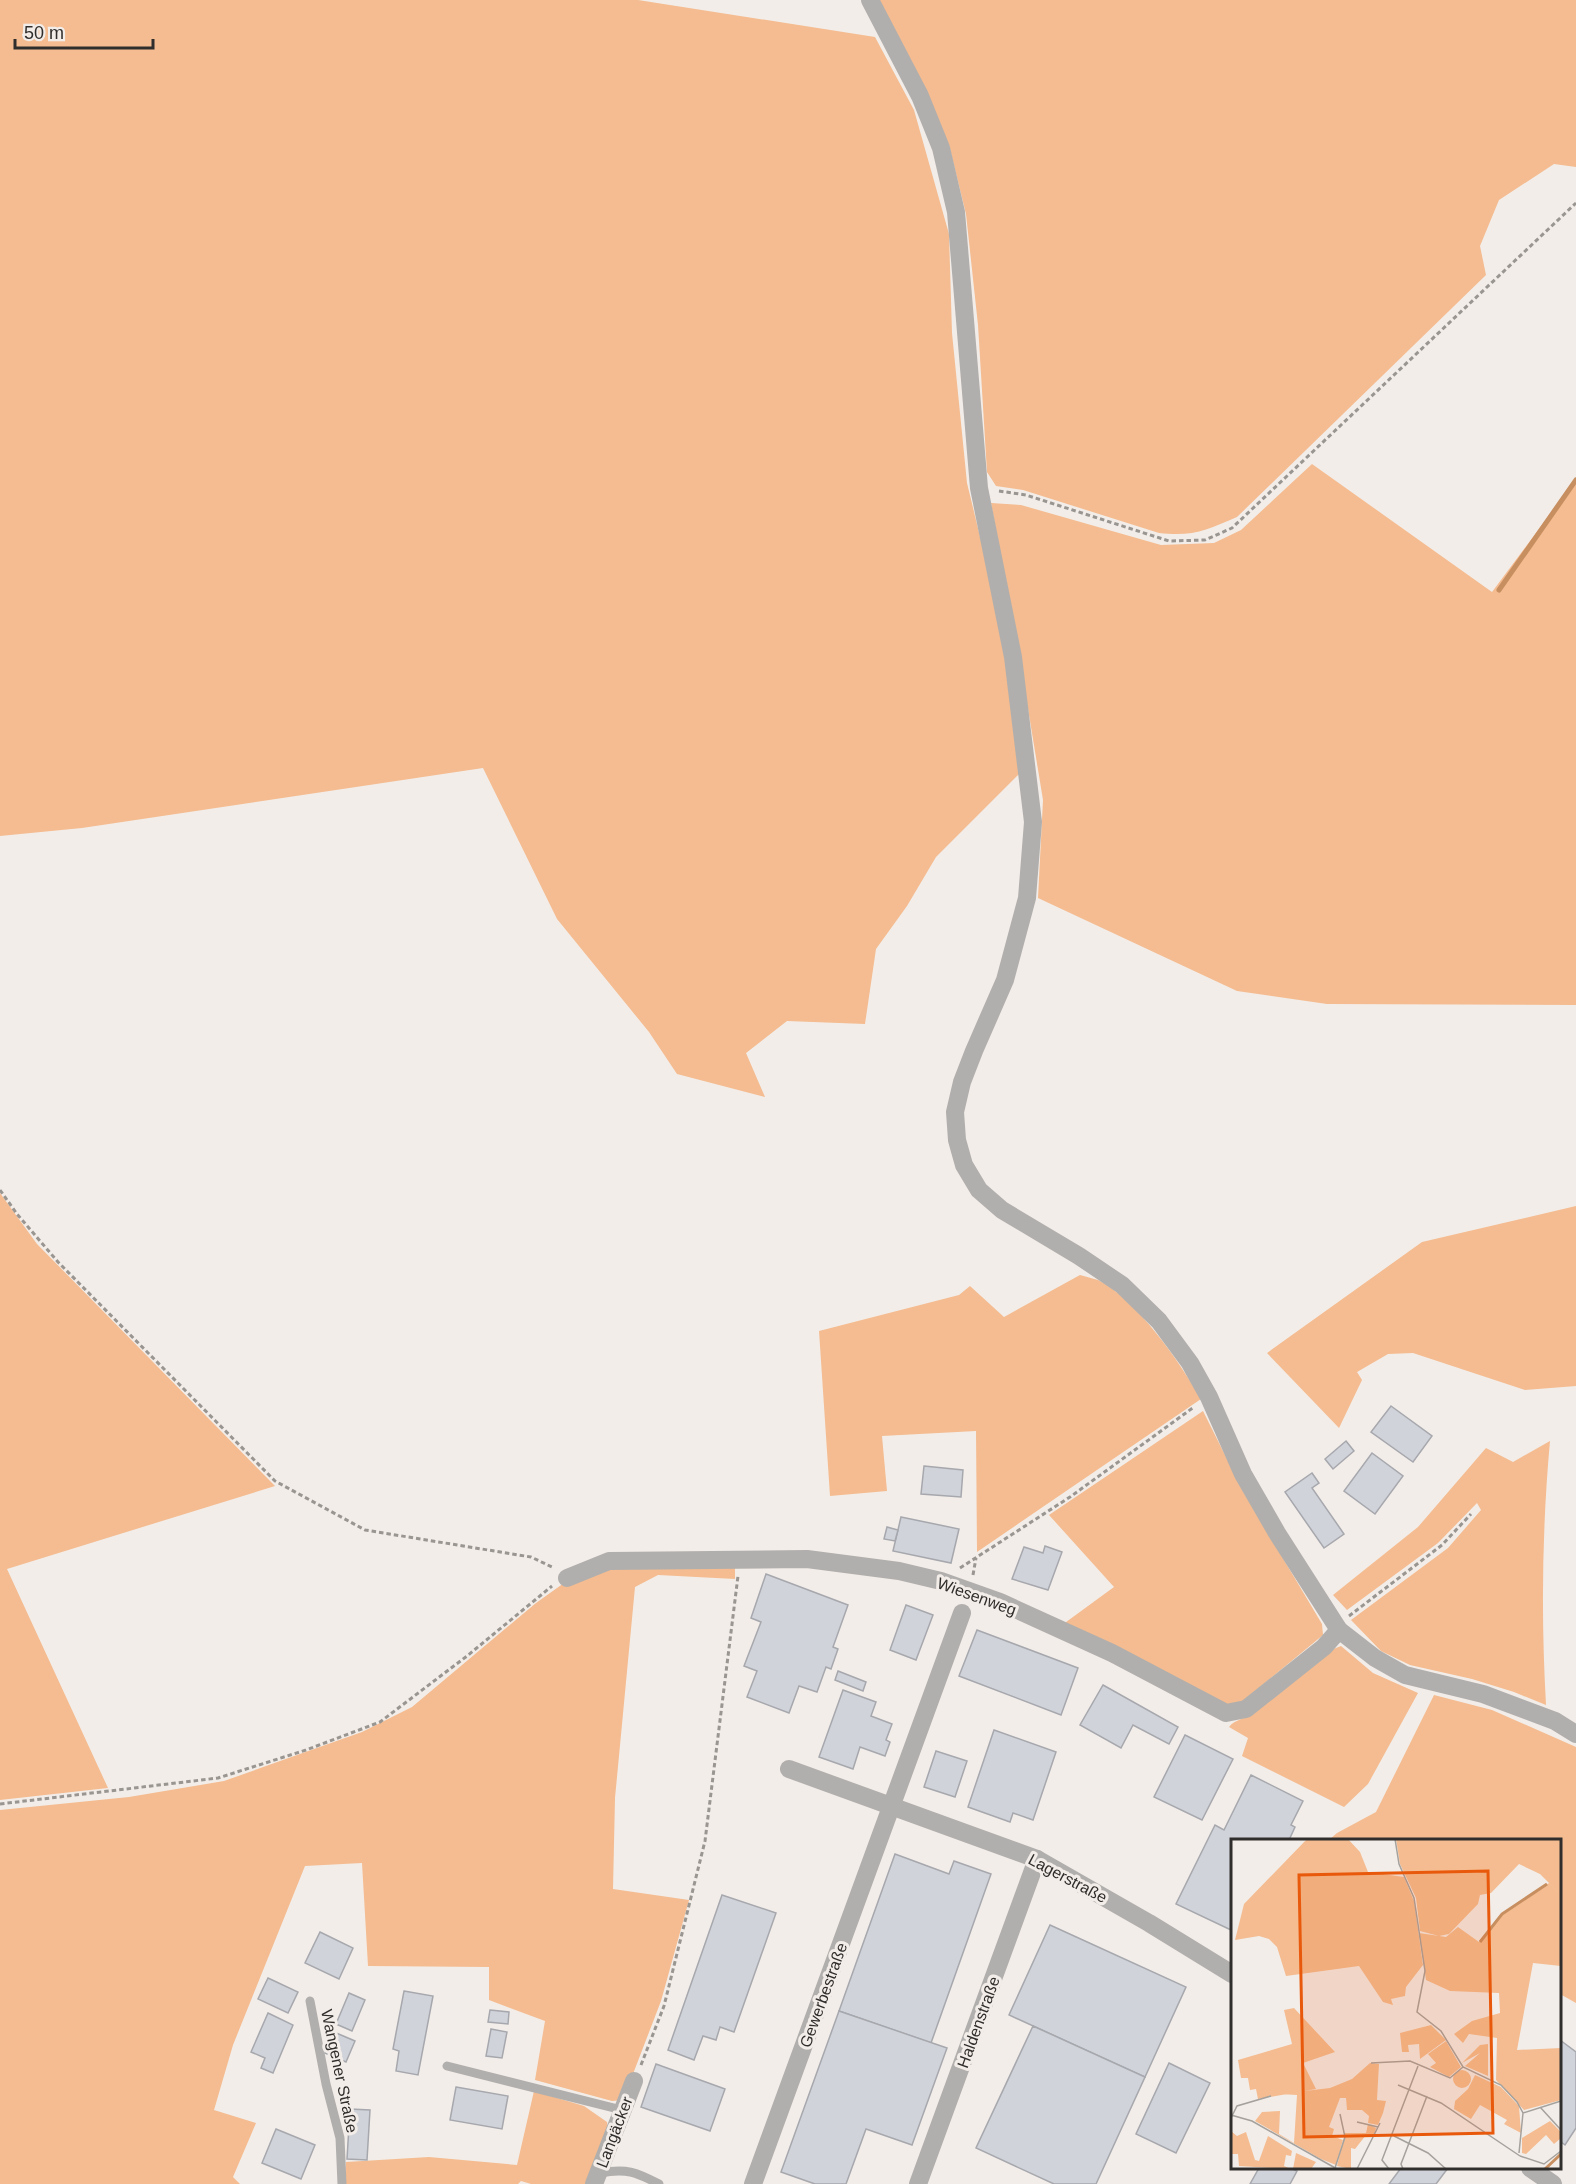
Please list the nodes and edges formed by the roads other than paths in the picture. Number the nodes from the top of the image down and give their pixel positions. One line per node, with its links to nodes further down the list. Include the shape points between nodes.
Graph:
1 (870, 0): 4 (street, via 920,96 941,148 956,212 979,488 1013,657 1033,822 1027,898 1005,980 974,1051 955,1112 963,1165 979,1190 1002,1210 1122,1285 1159,1321 1190,1363 1243,1474)
2 (567, 1578): 4 (street, Wiesenweg, via 609,1561 807,1558 899,1570 1000,1602 1112,1653 1226,1713 1246,1709 1324,1647)
3 (962, 1613): 7 (street)
4 (1338, 1628): 5 (street, via 1375,1658 1405,1675 1483,1694 1555,1721)
5 (1576, 1734)
6 (789, 1769): 7 (street, Lagerstraße)
7 (893, 1805): 8 (street, Lagerstraße); 18 (street, Gewerbestraße)
8 (1037, 1859): 9 (street, Lagerstraße); 19 (street, Haldenstraße)
9 (1231, 1973)
10 (310, 2001): 16 (lane, Wangener Straße, via 340,2138)
11 (447, 2066): 13 (lane)
12 (634, 2081): 13 (street, Langäcker)
13 (622, 2110): 15 (street, Langäcker)
14 (1531, 2169): 20 (street)
15 (597, 2178): 17 (lane, via 617,2169)
16 (342, 2184)
17 (659, 2184)
18 (753, 2184)
19 (918, 2184)
20 (1553, 2184)

